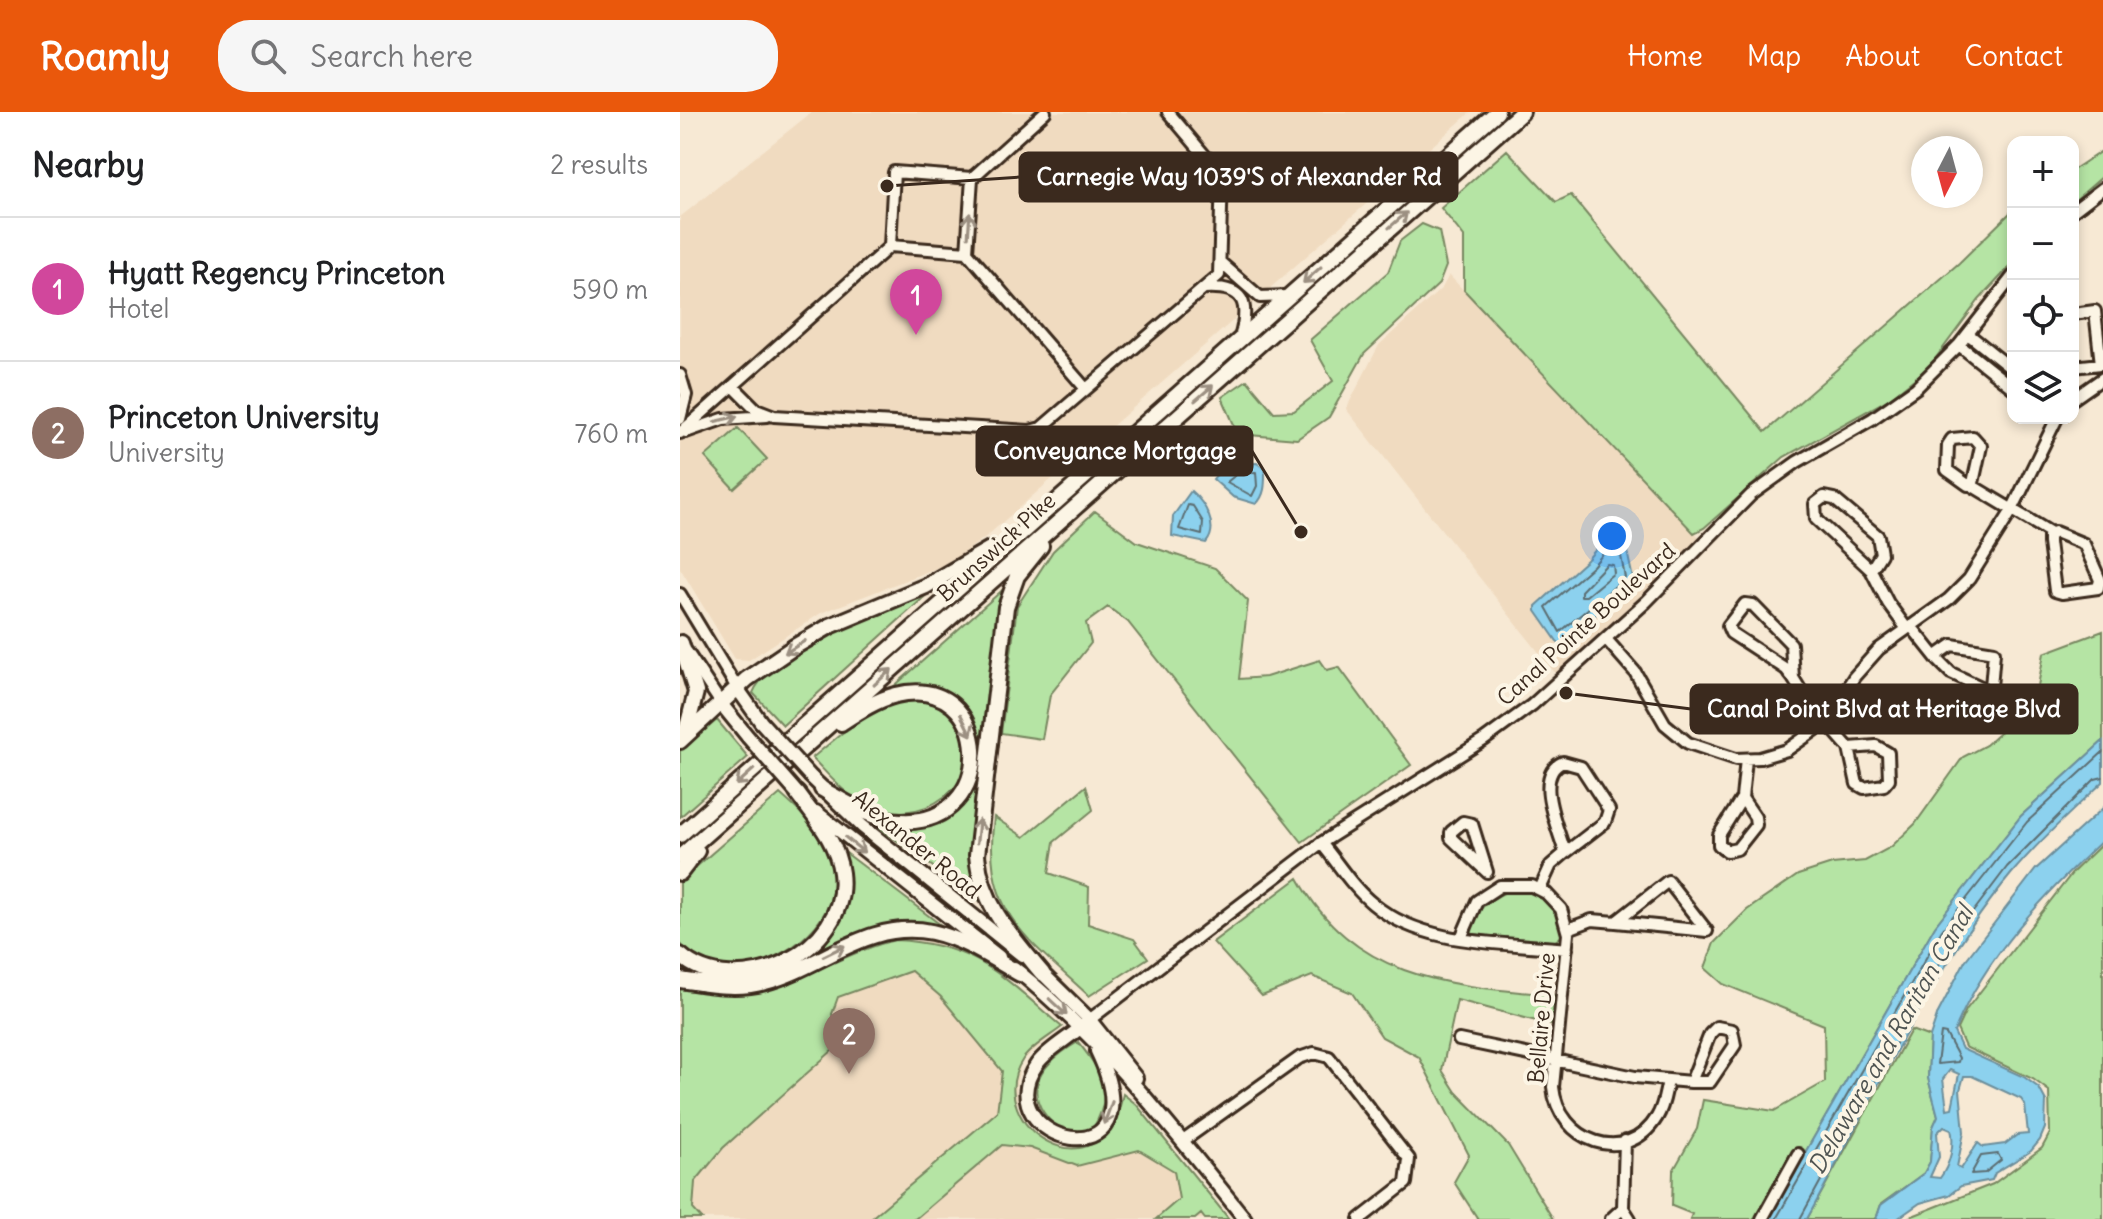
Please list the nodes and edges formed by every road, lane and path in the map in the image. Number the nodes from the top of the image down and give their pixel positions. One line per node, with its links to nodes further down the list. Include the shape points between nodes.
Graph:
1 (1045, 112): 5 (street)
2 (1168, 112): 10 (street, via 1222,176)
3 (1497, 112): 13 (highway, Brunswick Pike, one-way to 13)
4 (1522, 112): 32 (highway, Brunswick Pike, one-way to 4)
5 (972, 178): 8 (street, via 894,172); 9 (street, one-way to 5)
6 (2103, 188): 7 (street)
7 (2077, 208)
8 (890, 246): 9 (street); 24 (street)
9 (967, 252): 25 (street)
10 (1221, 263): 12 (street, via 1219,275); 13 (street, via 1260,297)
11 (2010, 280): 15 (street, Canal Pointe Boulevard)
12 (1205, 288): 16 (street, via 1224,287 1242,299); 25 (street)
13 (1288, 296): 16 (highway, Brunswick Pike)
14 (2079, 313): 19 (street, via 2095,311)
15 (1968, 334): 17 (street, Canal Pointe Boulevard); 18 (street)
16 (1239, 340): 34 (highway, Brunswick Pike)
17 (1959, 345): 23 (street); 39 (street, Canal Pointe Boulevard, via 1894,404 1751,495)
18 (2007, 365)
19 (2102, 366): 20 (street)
20 (2079, 367)
21 (680, 375): 28 (street, via 686,395)
22 (2103, 378): 26 (street)
23 (2007, 383)
24 (733, 386): 27 (street, via 756,409); 30 (street)
25 (1086, 389): 27 (street, via 1041,428 1030,431)
26 (2079, 395)
27 (774, 416): 30 (street, one-way to 27, via 731,417)
28 (680, 419)
29 (2052, 424): 33 (street)
30 (680, 433)
31 (1971, 485): 31 (street, via 1980,442 1973,437 1952,439 1947,470); 33 (street)
32 (1082, 500): 47 (highway, Brunswick Pike, one-way to 32); 67 (highway, one-way to 32, via 988,899 979,872 977,838 1008,598 1022,569)
33 (2011, 512): 35 (street); 38 (street, via 1969,579)
34 (1034, 520): 43 (highway, one-way to 43, via 948,575 818,632); 54 (highway, Brunswick Pike, one-way to 54)
35 (2051, 533): 35 (street, via 2055,591 2098,588 2100,580 2084,544)
36 (1871, 570): 36 (street, via 1881,554 1878,536 1834,499 1819,500 1816,519); 38 (street, via 1888,603)
37 (680, 594): 43 (street, Alexander Road)
38 (1909, 627): 41 (street); 45 (street, via 1865,663)
39 (1606, 639): 49 (street, via 1676,734 1703,751); 55 (street, Canal Pointe Boulevard, via 1509,723)
40 (681, 642): 44 (street, Alexander Road); 46 (highway, via 696,692)
41 (1938, 660): 41 (street, via 1951,673 1985,689 1994,683 1996,655 1991,650 1952,645 1942,649)
42 (1793, 678): 42 (street, via 1788,639 1753,605 1743,606 1728,626 1731,633); 45 (street)
43 (737, 688): 44 (highway); 50 (main road, Alexander Road, bridge)
44 (722, 705): 46 (highway); 51 (main road, Alexander Road, bridge)
45 (1825, 723): 48 (street); 49 (street, via 1787,750)
46 (682, 738)
47 (804, 747): 50 (highway, one-way to 50, via 870,705 907,693 947,702 972,734 975,759 969,782 954,802 931,817 879,818); 53 (highway, Brunswick Pike)
48 (1849, 748): 48 (street, via 1860,787 1887,783 1885,749)
49 (1746, 759): 52 (street)
50 (822, 789): 67 (main road, Alexander Road)
51 (797, 793): 66 (highway, via 838,857 841,888 829,920 796,955 756,973 715,974); 68 (main road, Alexander Road, one-way to 68, via 858,848)
52 (1742, 798): 52 (street, via 1719,835 1719,845 1727,851 1737,849 1756,825)
53 (726, 816): 57 (highway, Brunswick Pike); 59 (highway)
54 (680, 835)
55 (1321, 843): 64 (street, via 1383,912 1414,928); 70 (street, Canal Pointe Boulevard)
56 (1565, 853): 56 (street, via 1605,822 1609,810 1581,767 1569,762 1552,768 1547,780); 61 (street, via 1551,865)
57 (680, 857)
58 (1487, 872): 58 (street, via 1472,824 1463,822 1451,838); 60 (street)
59 (680, 873)
60 (1495, 888): 61 (street, via 1522,884); 64 (street, via 1471,909)
61 (1540, 889): 63 (street, Bellaire Drive, via 1561,909)
62 (1616, 922): 62 (street, via 1631,924 1707,931 1668,881); 63 (street, via 1592,920)
63 (1568, 929): 65 (street, Bellaire Drive)
64 (1461, 938): 65 (street)
65 (1567, 949): 73 (street, Bellaire Drive)
66 (680, 955)
67 (1042, 973): 70 (main road, Alexander Road)
68 (1020, 974): 69 (highway, one-way to 68, via 725,986 762,983 865,937 903,930 954,939); 70 (main road, Alexander Road, one-way to 70)
69 (680, 980)
70 (1084, 1024): 72 (main road, Alexander Road); 72 (main road, one-way to 70, via 1111,1086 1110,1116 1088,1137 1060,1137 1035,1116 1029,1084 1041,1060); 76 (main road, Alexander Road, via 1127,1064)
71 (1459, 1040): 73 (street)
72 (1092, 1041): 76 (main road, Alexander Road)
73 (1555, 1063): 74 (street); 78 (street, Bellaire Drive, via 1554,1099 1568,1126 1594,1142)
74 (1668, 1081): 75 (street); 78 (street, via 1652,1124)
75 (1691, 1082): 75 (street, via 1714,1078 1735,1045 1732,1030 1712,1030)
76 (1153, 1104): 77 (main road, Alexander Road)
77 (1183, 1141): 81 (main road, Alexander Road); 82 (street, via 1299,1058 1314,1053 1329,1057 1409,1159 1409,1175 1401,1189)
78 (1625, 1141): 80 (street)
79 (1798, 1154): 85 (street)
80 (1623, 1208): 83 (street); 84 (street)
81 (1245, 1219)
82 (1360, 1219)
83 (1611, 1219)
84 (1630, 1219)
85 (1762, 1219)

